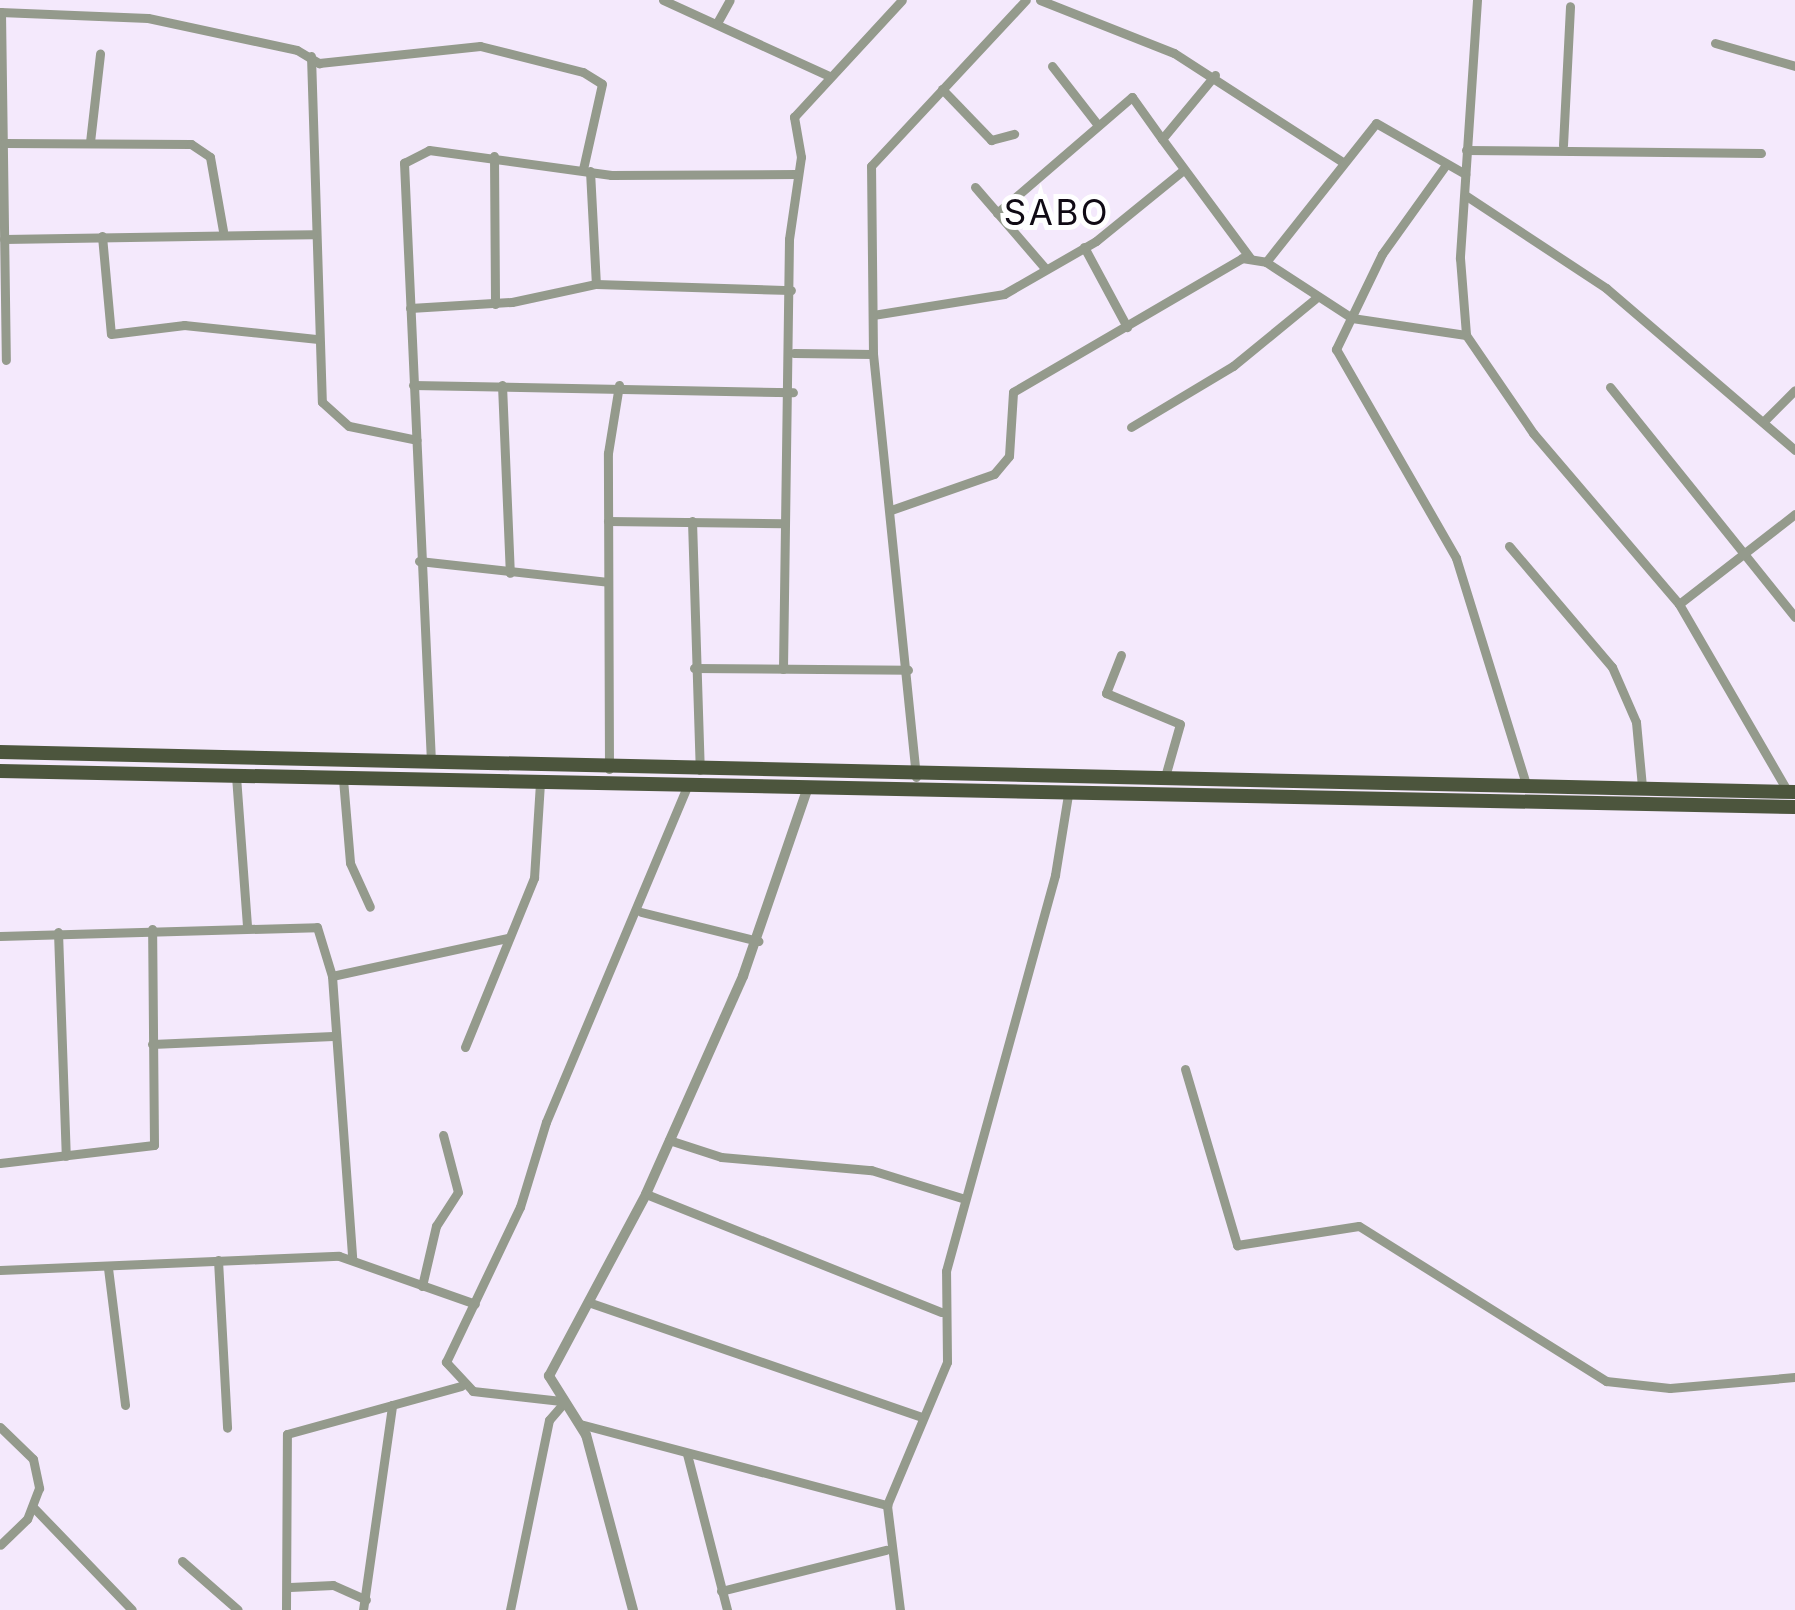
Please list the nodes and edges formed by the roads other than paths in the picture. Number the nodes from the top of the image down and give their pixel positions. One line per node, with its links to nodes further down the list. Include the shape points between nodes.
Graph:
1 (663, 0): 10 (street)
2 (730, 0): 10 (street)
3 (902, 0): 17 (street)
4 (1026, 0): 18 (street)
5 (1040, 0): 7 (street)
6 (1477, 0): 25 (street)
7 (1058, 2): 16 (street)
8 (1570, 6): 24 (street)
9 (1, 12): 13 (street, via 114,13); 23 (street)
10 (717, 24): 17 (street)
11 (1715, 43): 15 (street)
12 (100, 54): 22 (street)
13 (310, 56): 30 (street, via 369,62 480,46 592,74 602,84); 38 (street)
14 (1052, 66): 19 (street)
15 (1795, 66)
16 (1215, 75): 21 (street); 28 (street)
17 (829, 76): 32 (street, via 794,117)
18 (942, 89): 20 (street, via 991,140); 50 (street, via 871,166)
19 (1098, 125): 21 (street, via 1138,97); 36 (street)
20 (1014, 134)
21 (1162, 139): 31 (street)
22 (90, 142): 23 (street); 37 (street, via 203,149)
23 (4, 143): 40 (street)
24 (1563, 146): 25 (street); 26 (street, via 1698,158)
25 (1466, 150): 33 (street)
26 (1761, 152)
27 (494, 156): 30 (street); 48 (street); 49 (street, via 429,150 404,162)
28 (1341, 162): 29 (street, via 1376,123); 43 (street)
29 (1445, 166): 33 (street); 51 (street, via 1382,254)
30 (587, 170): 32 (street); 45 (street)
31 (1181, 172): 41 (street); 42 (street)
32 (797, 174): 46 (street)
33 (1465, 174): 35 (street)
34 (975, 187): 36 (street)
35 (1465, 195): 53 (street); 64 (street, via 1606,288)
36 (997, 213): 44 (street)
37 (223, 231): 38 (street); 39 (street)
38 (313, 234): 54 (street)
39 (102, 236): 40 (street); 54 (street, via 111,334 184,325)
40 (4, 238): 57 (street)
41 (1084, 247): 44 (street); 52 (street)
42 (1250, 258): 43 (street); 52 (street)
43 (1266, 262): 47 (street)
44 (1044, 267): 50 (street, via 994,298)
45 (596, 284): 46 (street); 48 (street)
46 (791, 290): 55 (street)
47 (1315, 299): 51 (street); 65 (street, via 1233,366)
48 (495, 304): 49 (street)
49 (410, 308): 58 (street)
50 (873, 314): 56 (street)
51 (1352, 318): 53 (street); 94 (street, via 1336,348 1456,558)
52 (1127, 328): 68 (street, via 1014,392 1004,467)
53 (1466, 336): 78 (street, via 1533,433)
54 (318, 339): 66 (street, via 325,414)
55 (794, 353): 56 (street); 63 (street)
56 (873, 354): 68 (street)
57 (6, 360)
58 (414, 385): 59 (street); 66 (street)
59 (502, 385): 60 (street); 76 (street)
60 (619, 385): 63 (street); 70 (street)
61 (1610, 388): 74 (street)
62 (1795, 390): 64 (street)
63 (793, 392): 72 (street)
64 (1763, 422): 67 (street)
65 (1130, 427)
66 (417, 440): 75 (street)
67 (1795, 450)
68 (891, 510): 83 (street)
69 (1795, 514): 74 (street)
70 (608, 521): 71 (street); 77 (street)
71 (692, 521): 72 (street); 81 (street)
72 (782, 523): 82 (street)
73 (1509, 546): 95 (street, via 1617,676 1636,722)
74 (1745, 552): 78 (street); 79 (street)
75 (419, 561): 76 (street); 85 (street)
76 (510, 573): 77 (street)
77 (608, 582): 87 (street)
78 (1679, 604): 98 (street)
79 (1795, 617)
80 (1121, 655): 92 (street, via 1106,693 1180,724)
81 (694, 668): 82 (street); 88 (street)
82 (783, 668): 83 (street)
83 (908, 670): 90 (street)
84 (0, 752): 85 (main road)
85 (432, 762): 87 (main road)
86 (0, 771): 89 (main road)
87 (610, 772): 88 (main road)
88 (700, 773): 90 (main road)
89 (236, 776): 91 (main road); 103 (street)
90 (916, 777): 92 (main road)
91 (343, 779): 93 (main road); 101 (street, via 348,853)
92 (1164, 780): 94 (main road)
93 (540, 783): 96 (main road); 107 (street, via 539,858)
94 (1527, 787): 95 (main road)
95 (1642, 787): 98 (main road)
96 (686, 789): 97 (main road); 102 (street)
97 (806, 790): 99 (main road); 108 (street)
98 (1791, 791)
99 (1068, 794): 100 (main road); 119 (street, via 1055,875)
100 (1795, 806)
101 (370, 906)
102 (641, 912): 108 (street); 126 (street)
103 (247, 926): 104 (street); 109 (street, via 317,928)
104 (152, 929): 105 (street); 111 (street)
105 (58, 932): 106 (street); 116 (street)
106 (0, 936)
107 (508, 938): 109 (street); 112 (street)
108 (758, 942): 115 (street)
109 (332, 976): 110 (street)
110 (334, 1036): 111 (street); 120 (street)
111 (152, 1044): 116 (street, via 154,1145)
112 (466, 1048)
113 (1185, 1069): 128 (street, via 1236,1245 1359,1226 1606,1381 1670,1388)
114 (442, 1134): 124 (street, via 458,1192 436,1226)
115 (669, 1140): 118 (street); 119 (street, via 728,1158 872,1170)
116 (66, 1156): 117 (street)
117 (0, 1163)
118 (646, 1194): 125 (street); 127 (street)
119 (962, 1198): 127 (street)
120 (352, 1258): 121 (street); 124 (street)
121 (218, 1260): 122 (street); 136 (street)
122 (108, 1268): 123 (street); 131 (street)
123 (0, 1270)
124 (422, 1286): 126 (street)
125 (588, 1302): 130 (street, via 549,1376); 133 (street)
126 (475, 1304): 129 (street, via 446,1362)
127 (941, 1312): 133 (street, via 947,1362)
128 (1795, 1378)
129 (461, 1386): 130 (street); 132 (street)
130 (562, 1403): 134 (street); 149 (street, via 550,1420)
131 (126, 1405)
132 (392, 1405): 143 (street, via 288,1434); 145 (street)
133 (922, 1417): 138 (street)
134 (580, 1424): 137 (street); 150 (street)
135 (0, 1426): 139 (street, via 33,1460)
136 (226, 1428)
137 (687, 1454): 138 (street); 144 (street)
138 (888, 1506): 141 (street)
139 (34, 1508): 140 (street); 146 (street)
140 (0, 1545)
141 (886, 1550): 144 (street); 152 (street)
142 (182, 1560): 147 (street)
143 (290, 1587): 145 (street, via 334,1585); 148 (street)
144 (722, 1591): 151 (street)
145 (365, 1607)
146 (132, 1610)
147 (238, 1610)
148 (286, 1610)
149 (510, 1610)
150 (632, 1610)
151 (727, 1610)
152 (900, 1610)

